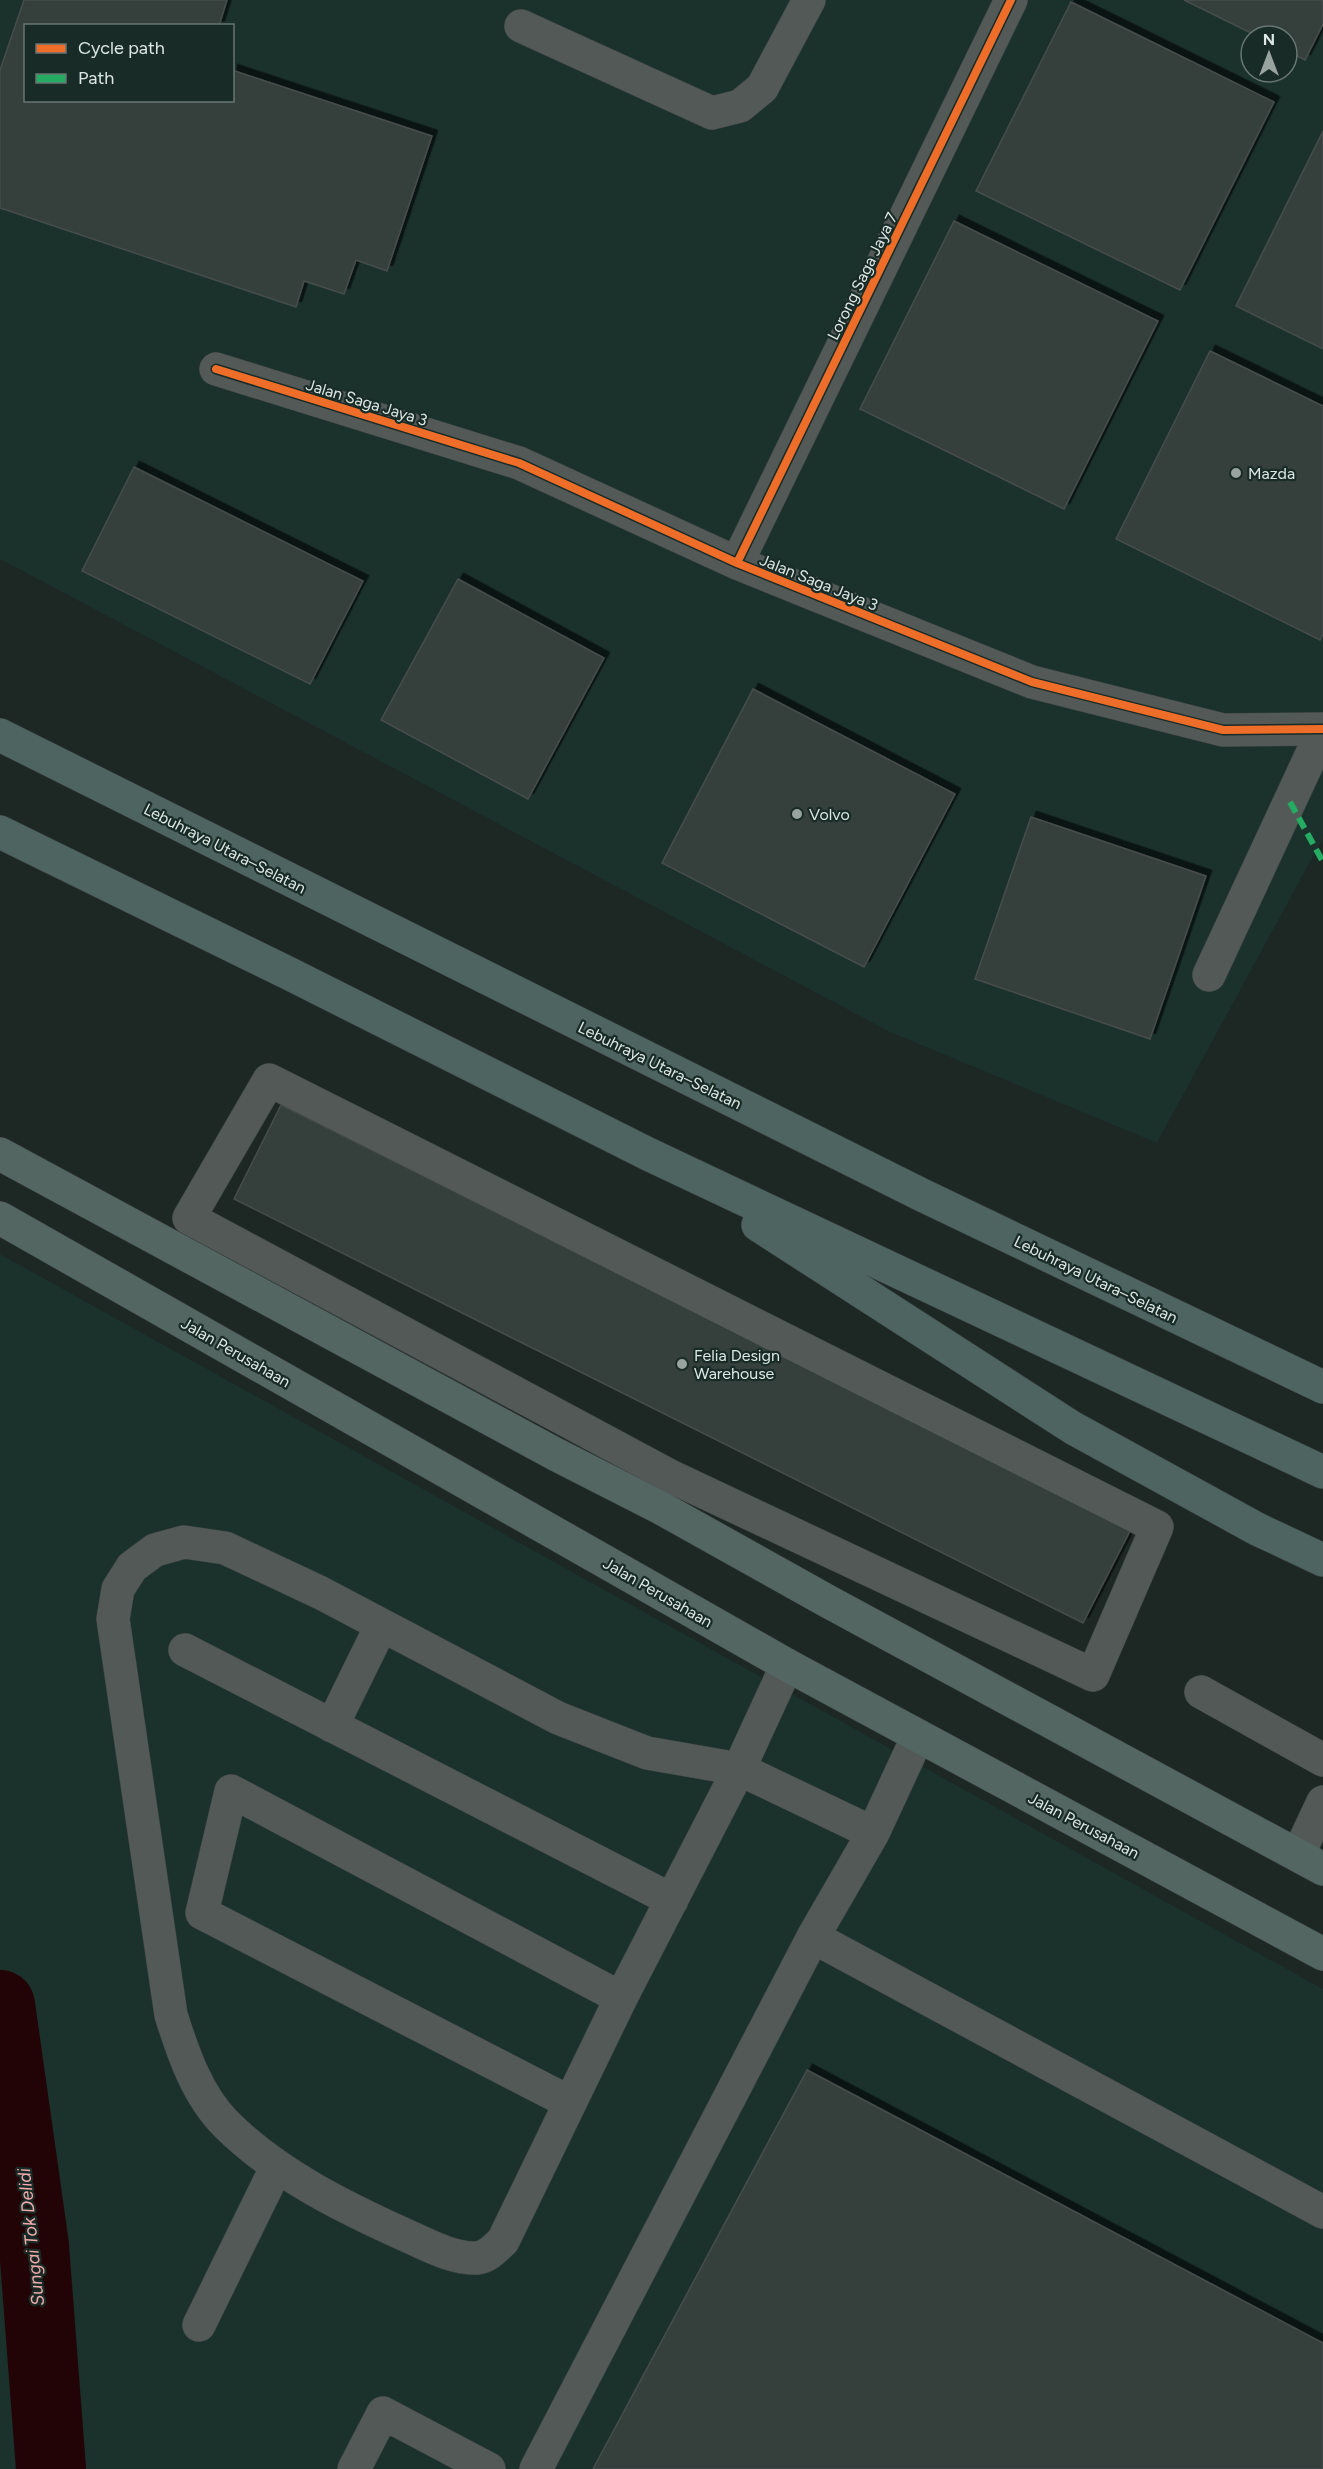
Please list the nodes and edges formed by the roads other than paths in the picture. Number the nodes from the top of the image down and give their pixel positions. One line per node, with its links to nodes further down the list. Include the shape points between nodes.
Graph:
1 (809, 0): 3 (street, via 762,88 740,106 712,113)
2 (1011, 0): 5 (street, Lorong Saga Jaya 7)
3 (521, 26)
4 (216, 369): 5 (street, Jalan Saga Jaya 3, via 519,463)
5 (737, 563): 6 (street, Jalan Saga Jaya 3, via 1032,682 1223,730)
6 (1323, 730): 9 (street)
7 (0, 735): 13 (highway, Lebuhraya Utara–Selatan, via 922,1196)
8 (0, 832): 10 (highway)
9 (1209, 975)
10 (648, 1154): 14 (highway); 17 (highway, via 1073,1428 1257,1529)
11 (9, 1159): 16 (main road)
12 (0, 1218): 20 (main road, Jalan Perusahaan)
13 (1323, 1387)
14 (1323, 1472)
15 (672, 1477): 15 (street, via 1093,1675 1157,1527 269,1080 189,1218); 16 (street)
16 (659, 1507): 28 (main road)
17 (1323, 1560)
18 (381, 1626): 22 (street); 25 (street, via 558,1718 612,1740 647,1753); 34 (street, via 225,1548 184,1542 155,1550 132,1567 118,1589 112,1619 171,2015 200,2087 225,2123)
19 (185, 1650): 22 (street)
20 (787, 1665): 23 (main road, Jalan Perusahaan); 25 (street)
21 (1201, 1692): 24 (street)
22 (332, 1726): 29 (street)
23 (918, 1736): 27 (street); 31 (main road, Jalan Perusahaan)
24 (1323, 1760)
25 (739, 1769): 27 (street); 29 (street)
26 (1323, 1802): 28 (street)
27 (873, 1833): 30 (street)
28 (1311, 1862)
29 (672, 1900): 32 (street)
30 (813, 1936): 35 (street); 39 (street)
31 (1323, 1954)
32 (621, 1998): 33 (street); 33 (street, via 231,1791 202,1913)
33 (569, 2102): 34 (street, via 502,2241 479,2258 464,2258 395,2230)
34 (277, 2166): 36 (street)
35 (1323, 2212)
36 (199, 2325)
37 (354, 2469): 38 (street, via 383,2413)
38 (489, 2469)
39 (536, 2469)

